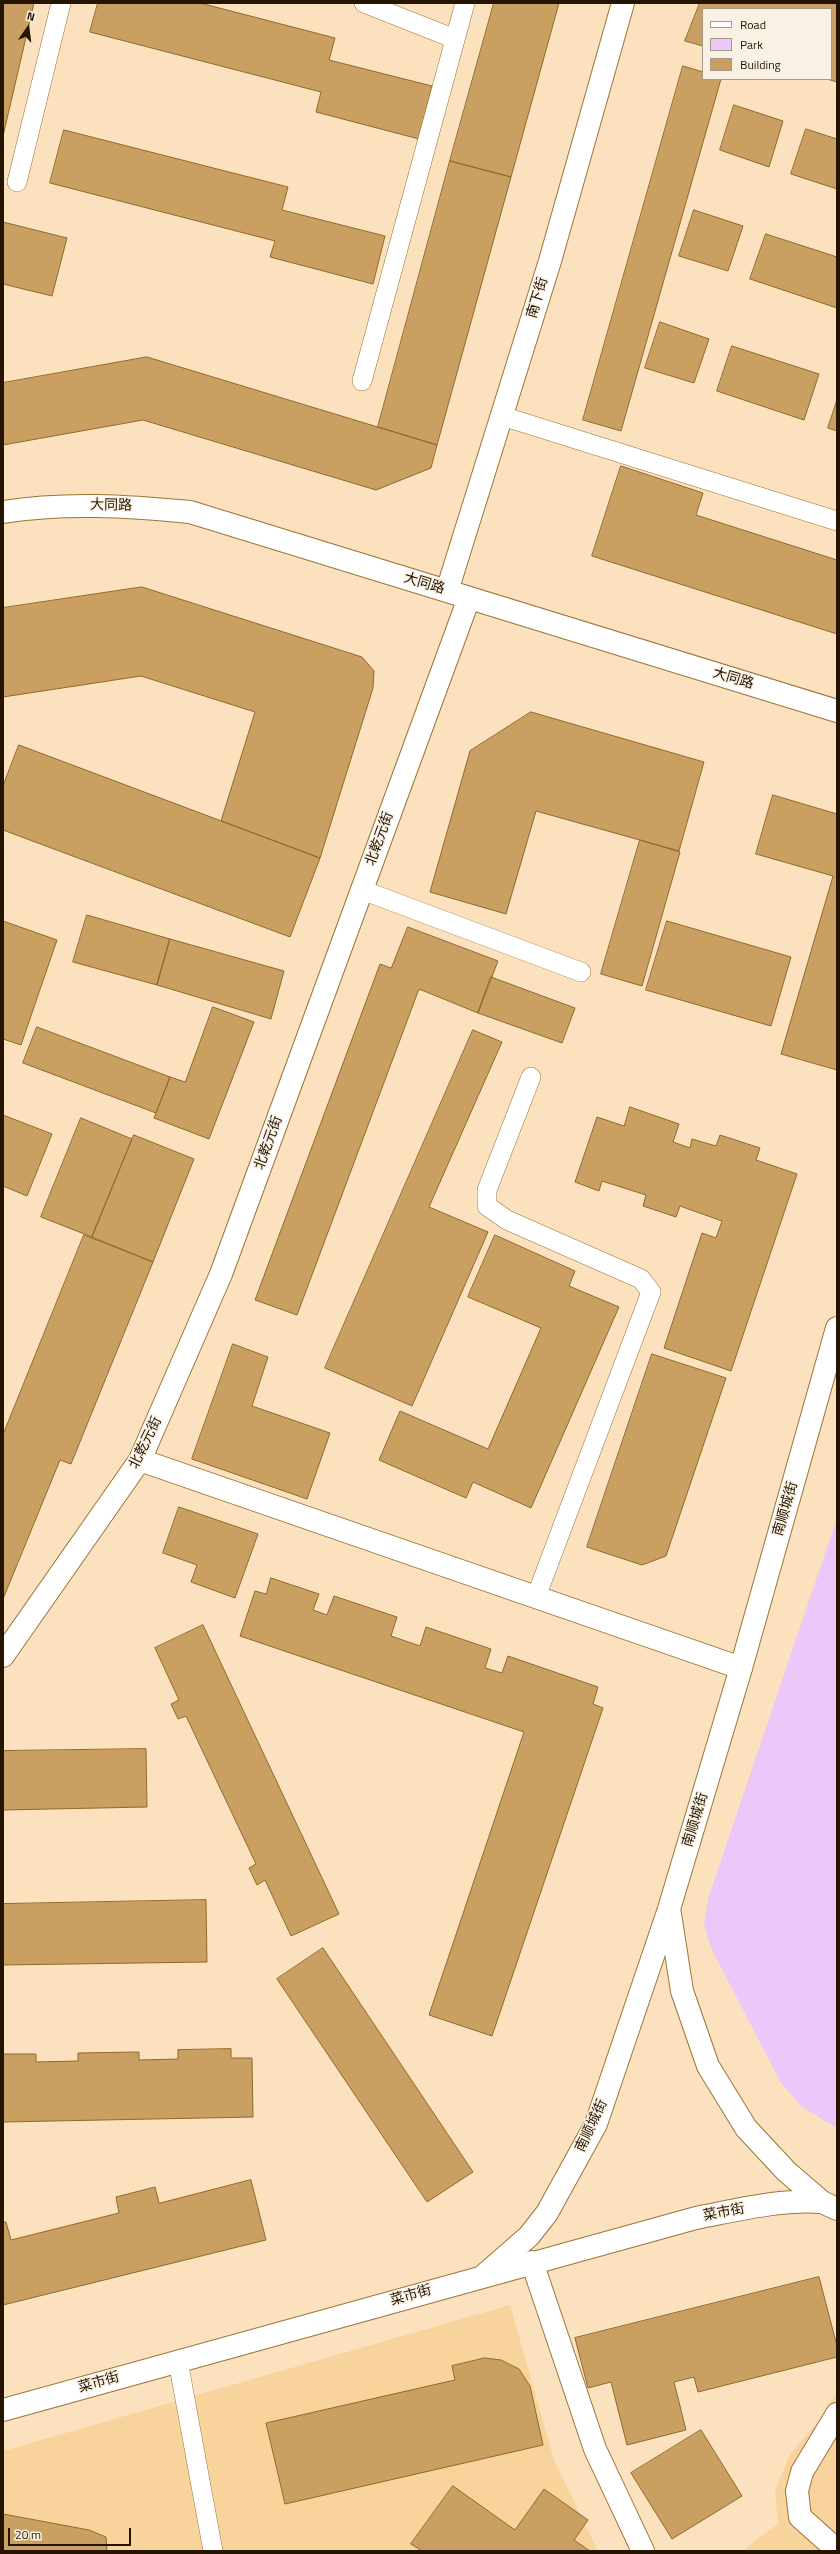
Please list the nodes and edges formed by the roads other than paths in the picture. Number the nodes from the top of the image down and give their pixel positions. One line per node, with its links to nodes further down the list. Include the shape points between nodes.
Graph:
1 (61, 3): 6 (lane)
2 (364, 3): 5 (lane)
3 (465, 3): 5 (lane)
4 (623, 3): 8 (street, 南下街, via 550,262)
5 (455, 39): 7 (lane)
6 (18, 182)
7 (362, 381)
8 (502, 416): 10 (lane); 11 (street, 南下街)
9 (3, 512): 11 (street, 大同路, via 38,506 121,505 190,512)
10 (837, 521)
11 (447, 591): 12 (street, 大同路)
12 (469, 598): 13 (street, 大同路); 14 (street, 北乾元街)
13 (837, 711)
14 (362, 890): 15 (lane); 18 (street, 北乾元街, via 221,1274)
15 (581, 972)
16 (531, 1076): 19 (lane, via 487,1190 487,1206 507,1220 641,1279 651,1292)
17 (837, 1328): 21 (street, 南顺城街)
18 (140, 1460): 19 (street); 20 (street, 北乾元街)
19 (536, 1597): 21 (street)
20 (3, 1656)
21 (741, 1668): 22 (street, 南顺城街)
22 (669, 1909): 23 (street, via 682,1991 708,2066 746,2128 786,2171); 25 (street, 南顺城街, via 596,2124 547,2213 529,2236)
23 (830, 2206): 24 (street, 菜市街, via 802,2201 765,2205 696,2218)
24 (532, 2262): 25 (street, 菜市街); 31 (street, via 595,2449)
25 (483, 2276): 26 (street, 菜市街)
26 (178, 2361): 27 (street, 菜市街); 30 (lane)
27 (3, 2410)
28 (837, 2414): 29 (street, via 802,2472 798,2491 800,2516)
29 (837, 2550)
30 (213, 2551)
31 (642, 2551)

